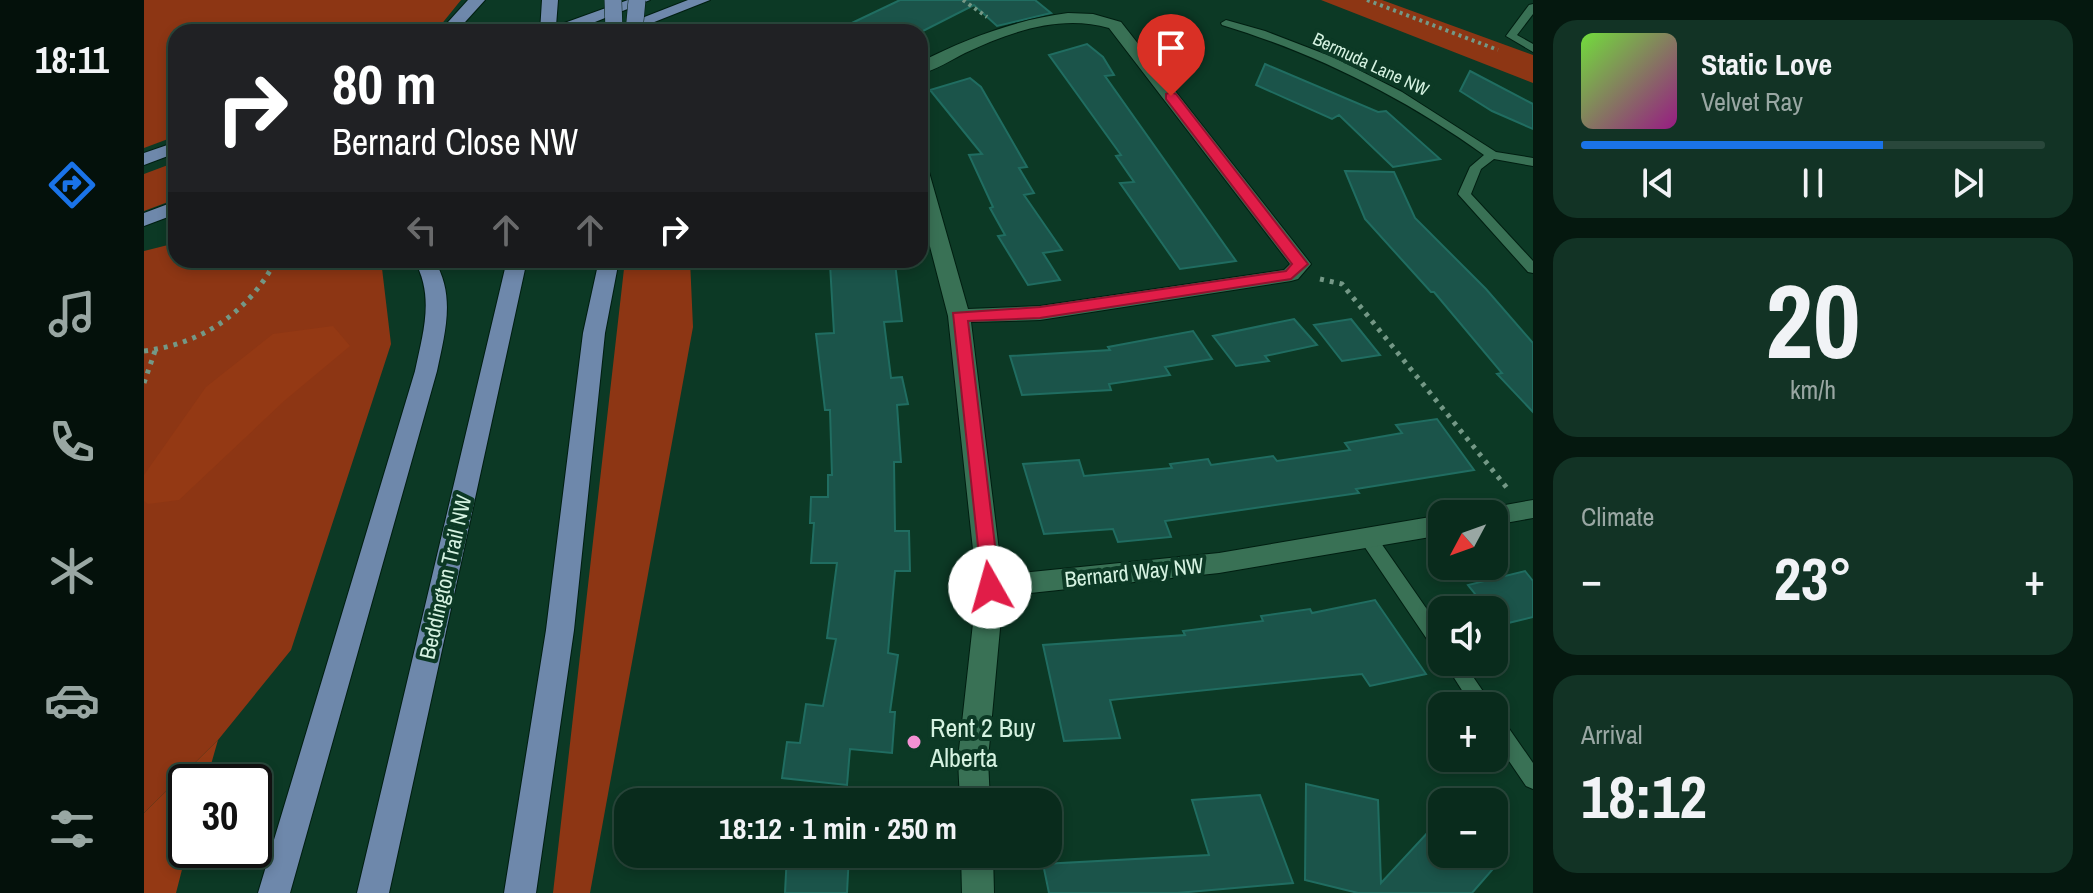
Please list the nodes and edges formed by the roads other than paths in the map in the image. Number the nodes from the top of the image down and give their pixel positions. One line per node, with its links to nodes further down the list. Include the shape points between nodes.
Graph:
1 (477, 0): 8 (main road)
2 (640, 0): 5 (main road); 11 (main road, bridge)
3 (702, 0): 12 (main road)
4 (550, 1): 9 (main road)
5 (613, 5): 10 (main road)
6 (1533, 7): 13 (lane, via 1511,36)
7 (1226, 23): 16 (lane, Bermuda Lane NW, via 1378,83)
8 (454, 24)
9 (549, 24)
10 (572, 24)
11 (636, 24)
12 (636, 24)
13 (1533, 49)
14 (928, 65): 29 (street, via 1005,28 1083,13 1115,25 1301,264 1291,275 1040,313)
15 (168, 150): 17 (main road)
16 (1492, 155): 19 (lane, Bermuda Lane NW); 28 (lane, via 1476,167 1464,194)
17 (144, 159)
18 (168, 160): 20 (main road)
19 (1533, 162)
20 (144, 168)
21 (928, 202): 29 (street)
22 (168, 210): 24 (main road)
23 (168, 218): 24 (main road)
24 (144, 221)
25 (428, 268): 40 (main road, via 435,285 436,321 426,371)
26 (515, 268): 41 (main road, Beddington Trail NW)
27 (607, 268): 42 (main road, via 594,333 560,630)
28 (1533, 269)
29 (959, 316): 34 (street)
30 (1529, 510): 31 (street)
31 (1508, 514)
32 (1428, 527): 33 (street, Bernard Way NW)
33 (1368, 538): 34 (street, Bernard Way NW, via 1219,563); 35 (lane)
34 (990, 587): 38 (street)
35 (1428, 626)
36 (1508, 743): 37 (lane)
37 (1533, 780)
38 (974, 788)
39 (977, 868): 43 (street)
40 (274, 893)
41 (373, 893)
42 (520, 893)
43 (978, 893)

